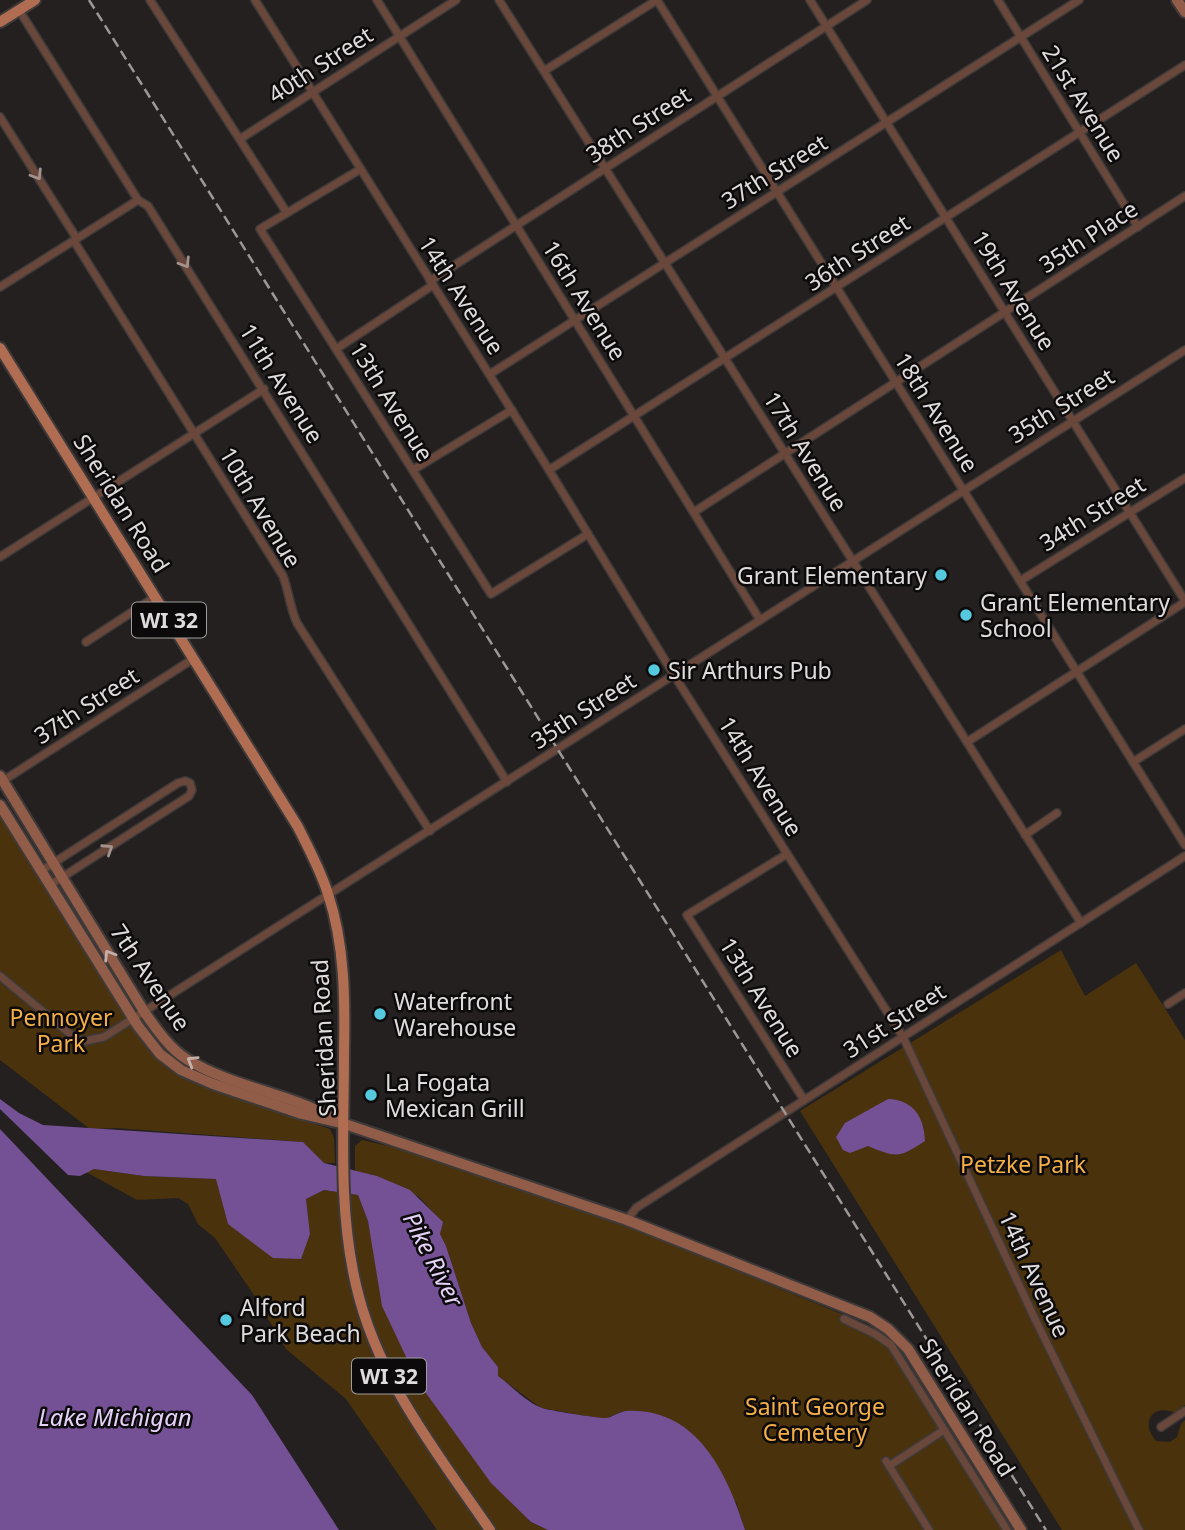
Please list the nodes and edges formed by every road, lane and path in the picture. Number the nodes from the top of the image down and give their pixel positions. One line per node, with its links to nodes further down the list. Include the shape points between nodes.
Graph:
1 (35, 0): 13 (main road)
2 (150, 0): 26 (street)
3 (255, 0): 21 (street, 14th Avenue)
4 (377, 0): 17 (street, 16th Avenue)
5 (456, 0): 17 (street, 40th Street)
6 (499, 0): 20 (street, 17th Avenue)
7 (657, 0): 20 (street); 22 (street, 18th Avenue)
8 (810, 0): 16 (street, 19th Avenue)
9 (867, 0): 16 (street, 38th Street)
10 (998, 0): 18 (street, 21st Avenue)
11 (1079, 0): 18 (street, 37th Street)
12 (1177, 0): 14 (street)
13 (19, 10): 15 (main road); 31 (street, 11th Avenue)
14 (1185, 12)
15 (0, 22)
16 (827, 26): 22 (street, 38th Street); 24 (street, 19th Avenue)
17 (400, 36): 21 (street, 40th Street); 34 (street, 16th Avenue)
18 (1021, 37): 24 (street, 37th Street); 25 (street, 21st Avenue)
19 (1185, 65): 25 (street, 36th Street)
20 (544, 71): 27 (street, 17th Avenue)
21 (312, 93): 26 (street, 40th Street); 28 (street, 14th Avenue)
22 (717, 96): 27 (street, 38th Street); 29 (street, 18th Avenue)
23 (0, 117): 36 (street, 10th Avenue, one-way to 36)
24 (887, 122): 29 (street, 37th Street); 33 (street, 19th Avenue)
25 (1080, 132): 33 (street, 36th Street); 35 (street, 21st Avenue)
26 (240, 139): 32 (street)
27 (605, 168): 34 (street, 38th Street); 37 (street, 17th Avenue)
28 (359, 170): 32 (street); 38 (street, 14th Avenue)
29 (777, 192): 37 (street, 37th Street); 40 (street, 18th Avenue)
30 (1185, 196): 35 (street, 35th Place)
31 (138, 200): 36 (street); 49 (street, 11th Avenue, one-way to 49, via 148,206)
32 (287, 213): 44 (street, 13th Avenue, via 260,229)
33 (946, 218): 40 (street, 36th Street); 41 (street, 19th Avenue)
34 (516, 225): 38 (street, 38th Street); 42 (street, 16th Avenue)
35 (1138, 227): 41 (street, 35th Place)
36 (76, 240): 39 (street); 53 (street, 10th Avenue)
37 (665, 263): 42 (street, 37th Street); 46 (street, 17th Avenue)
38 (431, 283): 44 (street, 38th Street); 47 (street, 14th Avenue)
39 (0, 286)
40 (837, 287): 46 (street, 36th Street); 48 (street, 18th Avenue)
41 (1005, 312): 48 (street, 35th Place); 52 (street, 19th Avenue)
42 (575, 320): 47 (street, 37th Street); 51 (street, 16th Avenue)
43 (0, 348): 59 (main road, Sheridan Road / WI 32)
44 (336, 349): 55 (street, 13th Avenue)
45 (1185, 350): 52 (street, 35th Street)
46 (725, 358): 51 (street, 36th Street); 54 (street, 17th Avenue)
47 (489, 374): 50 (street, 14th Avenue)
48 (896, 382): 54 (street, 35th Place); 58 (street, 18th Avenue)
49 (264, 388): 53 (street); 77 (street, 11th Avenue)
50 (512, 410): 55 (street); 56 (street, 14th Avenue)
51 (635, 416): 56 (street, 36th Street); 60 (street, 16th Avenue)
52 (1072, 420): 58 (street, 35th Street); 61 (street, 19th Avenue)
53 (193, 433): 59 (street); 80 (street, 10th Avenue, via 283,576 297,623)
54 (785, 454): 60 (street, 35th Place); 64 (street, 17th Avenue)
55 (413, 470): 62 (street, 13th Avenue, via 491,594)
56 (549, 470): 62 (street, 14th Avenue)
57 (1185, 478): 61 (street, 34th Street)
58 (963, 490): 64 (street, 35th Street); 65 (street, 18th Avenue)
59 (94, 497): 63 (street); 66 (main road, Sheridan Road / WI 32)
60 (694, 512): 68 (street, 16th Avenue)
61 (1130, 512): 65 (street, 34th Street); 67 (street, 19th Avenue)
62 (588, 534): 72 (street, 14th Avenue)
63 (1, 552)
64 (853, 561): 68 (street, 35th Street); 74 (street, 17th Avenue)
65 (1020, 581): 71 (street, 18th Avenue)
66 (155, 597): 69 (street); 70 (main road, Sheridan Road / WI 32)
67 (1185, 602): 71 (street)
68 (760, 620): 72 (street, 35th Street)
69 (86, 642)
70 (193, 659): 76 (street, 37th Street); 89 (main road, Sheridan Road / WI 32, via 298,827)
71 (1077, 671): 74 (street); 75 (street, 18th Avenue)
72 (674, 675): 77 (street, 35th Street); 83 (street, 14th Avenue)
73 (1185, 729): 75 (street)
74 (967, 742): 81 (street, 17th Avenue)
75 (1133, 762): 82 (street, 18th Avenue)
76 (1, 780): 85 (street, 7th Avenue)
77 (507, 782): 80 (street, 35th Street)
78 (0, 805): 86 (street, 7th Avenue)
79 (1057, 813): 81 (street)
80 (430, 831): 89 (street, 35th Street)
81 (1025, 835): 90 (street, 17th Avenue)
82 (1185, 845)
83 (787, 854): 96 (street, 14th Avenue); 97 (street, 13th Avenue, via 687,915)
84 (1185, 856): 90 (street, 31st Street)
85 (52, 863): 86 (street); 87 (street, 7th Avenue); 87 (street, one-way to 85, via 189,796 190,783 178,783)
86 (41, 871): 88 (street, 7th Avenue)
87 (62, 878): 88 (street); 94 (street, 7th Avenue, one-way to 87)
88 (50, 886): 95 (street, 7th Avenue)
89 (329, 896): 94 (street, 35th Street); 98 (main road, Sheridan Road / WI 32, via 345,1003)
90 (1081, 923): 96 (street, 31st Street)
91 (0, 976): 95 (street, 35th Street, via 80,1040 100,1039)
92 (1185, 993): 93 (street)
93 (1168, 1004)
94 (145, 1013): 95 (street, 35th Street); 98 (street, 7th Avenue, one-way to 94, via 186,1059)
95 (133, 1019): 98 (street, 7th Avenue, via 160,1054 181,1070 289,1110)
96 (903, 1037): 97 (street, 31st Street); 108 (street, 14th Avenue)
97 (804, 1100): 99 (street, 31st Street, via 636,1208)
98 (345, 1124): 99 (street, Sheridan Road); 104 (main road, WI 32, via 343,1199 356,1286 378,1355 404,1404)
99 (627, 1220): 107 (street, Sheridan Road, via 860,1312 888,1329 908,1349)
100 (844, 1319): 103 (street, via 891,1345)
101 (1185, 1411): 102 (street)
102 (1161, 1427)
103 (944, 1430): 105 (street, via 887,1463); 106 (street)
104 (489, 1530)
105 (929, 1530)
106 (1007, 1530)
107 (1021, 1530)
108 (1139, 1530)

